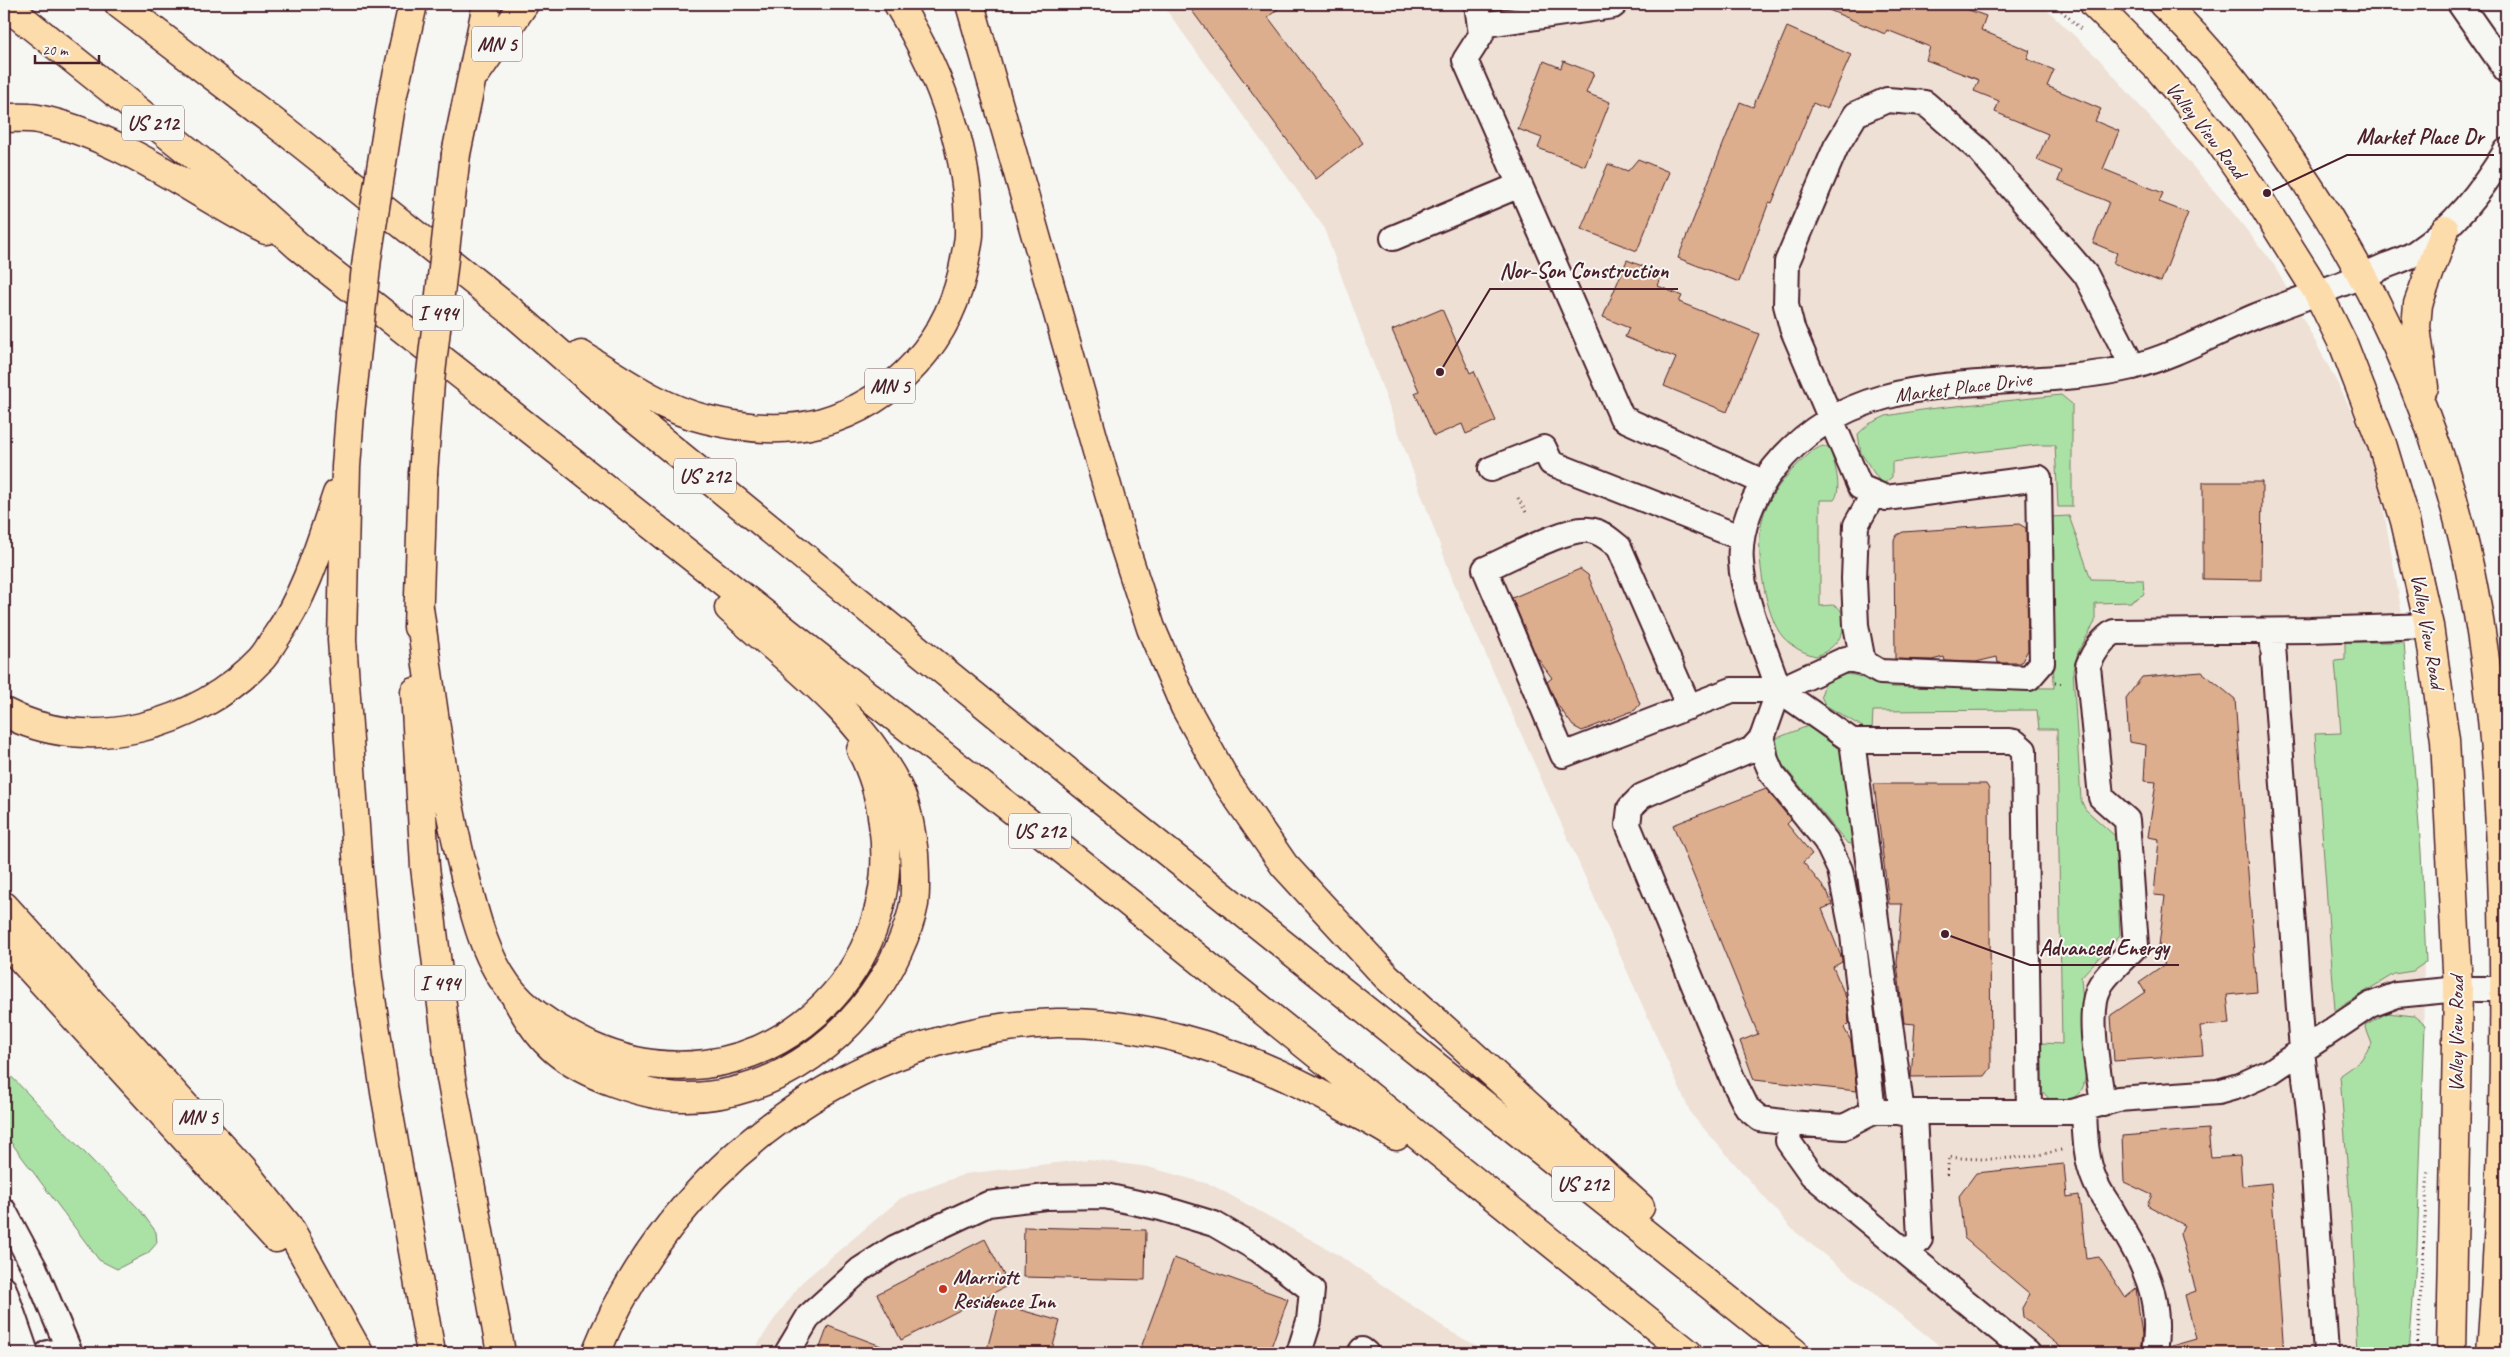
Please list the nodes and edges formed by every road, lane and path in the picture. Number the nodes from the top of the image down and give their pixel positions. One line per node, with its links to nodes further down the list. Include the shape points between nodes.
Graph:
1 (4, 4): 22 (main road, US 212, via 227,182)
2 (119, 4): 17 (main road, US 212)
3 (145, 4): 17 (main road)
4 (412, 4): 30 (main road, bridge, via 392,98 367,258)
5 (487, 4): 15 (main road, I 494)
6 (524, 4): 15 (main road, MN 5)
7 (898, 4): 25 (main road, MN 5, via 928,56 951,116 965,180 969,235 960,286 941,330 906,374 863,407 818,423 761,429 704,419 649,397)
8 (970, 4): 77 (main road, via 1122,540 1151,628 1185,707 1226,781 1284,865 1386,976)
9 (1615, 4): 13 (street)
10 (2094, 4): 24 (main road, Valley View Road, via 2159,70 2217,138)
11 (2163, 4): 23 (main road, via 2210,51 2260,114 2313,191)
12 (2460, 4): 14 (street)
13 (1479, 14): 19 (street, via 1481,35 1465,60)
14 (2506, 70)
15 (469, 83): 37 (main road, I 494, bridge, via 456,154 430,382)
16 (4, 118): 22 (main road, via 36,119 78,130 147,161 236,215)
17 (288, 133): 25 (main road, US 212)
18 (2506, 150): 20 (street, Market Place Drive, via 2483,188)
19 (1520, 185): 21 (street); 32 (street, via 1622,418)
20 (2445, 230): 23 (street, Market Place Drive, via 2413,254); 29 (main road, via 2421,291 2417,312 2418,344)
21 (1393, 238)
22 (298, 246): 28 (main road, US 212)
23 (2362, 276): 24 (street, Market Place Drive); 29 (main road, via 2397,348)
24 (2318, 293): 26 (street, Market Place Drive); 38 (main road, Valley View Road, via 2344,346 2382,444 2406,521)
25 (510, 310): 77 (main road, US 212, via 629,414 1101,799)
26 (2132, 367): 27 (street, Market Place Drive, via 1925,387 1875,398); 27 (street, via 2086,275 1980,152 1925,103 1887,100 1856,114 1836,147 1787,262 1786,305 1792,328)
27 (1831, 418): 32 (street, Market Place Drive, via 1785,454); 33 (street, via 1860,487)
28 (517, 419): 37 (main road, via 837,705 868,764 881,806 886,844 885,879 878,919 850,976 823,1009 771,1044 741,1056 708,1064 666,1066 610,1054 570,1036 514,994 481,934 451,823); 61 (main road, US 212, via 1221,975)
29 (2431, 433): 51 (main road, via 2464,545 2485,655 2501,822)
30 (346, 467): 45 (main road, via 312,570 291,615 262,659 222,693 178,716 127,731 75,733 25,723); 69 (main road, via 342,640 367,968 385,1092)
31 (1492, 469): 36 (street, via 1544,448 1550,463)
32 (1762, 482): 36 (street, Market Place Drive)
33 (1874, 493): 40 (street, via 1856,525 1856,624); 40 (street, via 1886,498 2039,478 2042,662 2029,678 1880,672)
34 (1518, 498): 35 (path)
35 (1527, 514)
36 (1742, 538): 43 (street, Market Place Drive, via 1740,563 1748,596)
37 (418, 608): 70 (main road, I 494, via 415,691 425,868 451,1078)
38 (2429, 626): 39 (street); 50 (main road, Valley View Road, via 2445,740)
39 (2272, 630): 52 (street); 53 (street, via 2114,632 2103,639 2088,666 2102,797 2127,820 2136,946 2101,984 2094,1025)
40 (1863, 662): 43 (street, via 1846,659)
41 (2055, 684): 42 (path)
42 (2065, 684)
43 (1779, 690): 44 (street, via 1732,690); 46 (street); 47 (street)
44 (1689, 706): 44 (street, via 1563,755 1485,570 1573,530 1590,530 1604,536 1619,547)
45 (4, 712)
46 (1762, 738): 54 (street, via 1772,774 1826,841 1840,870 1853,935); 57 (street, via 1752,748 1642,796 1630,808 1628,826 1733,1080 1748,1108 1760,1119)
47 (1852, 741): 55 (street, via 2009,741 2016,742 2024,750); 56 (street)
48 (4, 906): 64 (main road, MN 5, via 243,1170 288,1226)
49 (4, 940): 64 (main road)
50 (2458, 989): 51 (street); 52 (street, via 2397,995 2370,1005); 81 (main road, Valley View Road)
51 (2506, 989): 63 (main road)
52 (2302, 1051): 53 (street, via 2270,1072 2218,1092 2136,1098); 80 (street, via 2311,1129)
53 (2093, 1106): 55 (street, via 2072,1112); 58 (street)
54 (1873, 1112): 56 (street); 57 (street, via 1844,1127)
55 (2029, 1112): 56 (street)
56 (1908, 1113): 62 (street, via 1920,1239)
57 (1790, 1123): 62 (street, via 1788,1141 1812,1175)
58 (2085, 1143): 59 (path, via 2034,1156 1949,1157); 79 (street, via 2094,1181 2146,1270 2157,1312)
59 (1947, 1174)
60 (4, 1211): 66 (street, via 35,1269)
61 (1558, 1249): 71 (main road, via 1388,1131 1303,1085 1239,1057 1178,1036 1119,1026 1058,1023 1002,1028 942,1040 886,1061 833,1086 782,1117 697,1192 662,1236 627,1290); 76 (main road, US 212)
62 (1908, 1254): 78 (street)
63 (2502, 1263): 82 (main road)
64 (319, 1285): 68 (main road, MN 5)
65 (4, 1289): 67 (street)
66 (62, 1352)
67 (26, 1353)
68 (359, 1353)
69 (431, 1353)
70 (501, 1353)
71 (596, 1353)
72 (787, 1353): 73 (street, via 809,1316 861,1269 925,1233 988,1204 1046,1197 1105,1196 1214,1224 1260,1250 1312,1290 1309,1321)
73 (1299, 1353)
74 (1360, 1353): 75 (street, via 1362,1350)
75 (1366, 1353)
76 (1688, 1353)
77 (1796, 1353)
78 (2028, 1353)
79 (2154, 1353)
80 (2326, 1353)
81 (2451, 1353)
82 (2491, 1353)

